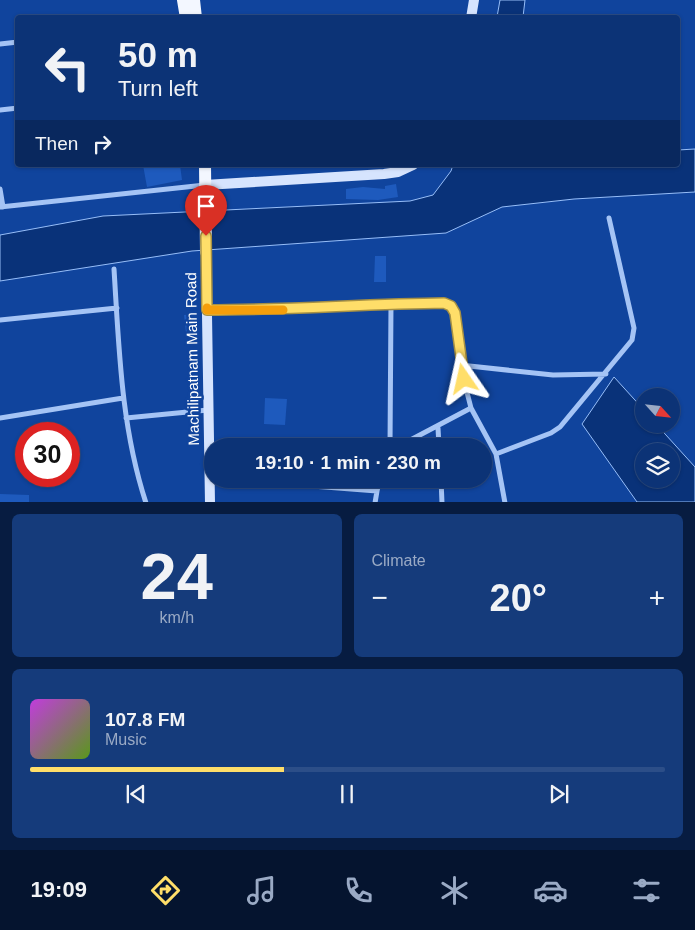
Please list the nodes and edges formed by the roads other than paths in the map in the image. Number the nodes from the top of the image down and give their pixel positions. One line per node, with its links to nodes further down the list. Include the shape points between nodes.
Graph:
1 (183, 0): 4 (main road)
2 (194, 0): 5 (main road)
3 (474, 0): 6 (street)
4 (186, 15)
5 (196, 15)
6 (472, 15)
7 (15, 42): 8 (street)
8 (0, 44)
9 (15, 108): 10 (street)
10 (0, 110)
11 (205, 167): 13 (main road, Machilipatnam Main Road)
12 (409, 167): 13 (street, via 384,174)
13 (205, 185): 15 (street); 17 (main road, Machilipatnam Main Road)
14 (0, 189): 15 (street)
15 (2, 207)
16 (608, 218): 24 (street, via 634,328 632,340)
17 (206, 252): 21 (street, Machilipatnam Main Road)
18 (114, 269): 20 (street)
19 (391, 304): 21 (street, via 276,311); 23 (street, via 444,303 451,306 455,313); 32 (street)
20 (117, 308): 22 (street); 25 (street)
21 (207, 310): 27 (street, Machilipatnam Main Road)
22 (0, 320)
23 (460, 365): 24 (street, via 553,375); 26 (street)
24 (606, 374): 35 (street, via 560,427)
25 (123, 398): 28 (street); 29 (street)
26 (471, 408): 30 (street); 35 (street)
27 (208, 410): 29 (street); 31 (street, Machilipatnam Main Road)
28 (0, 418)
29 (126, 418): 41 (street)
30 (438, 428): 33 (street); 34 (street)
31 (210, 438)
32 (390, 438)
33 (417, 438)
34 (439, 438)
35 (496, 454): 45 (street)
36 (211, 488): 42 (street, Machilipatnam Main Road)
37 (337, 488): 40 (street)
38 (377, 488): 40 (street)
39 (441, 488): 44 (street)
40 (376, 491): 43 (street)
41 (146, 502)
42 (210, 502)
43 (375, 502)
44 (442, 502)
45 (505, 502)

